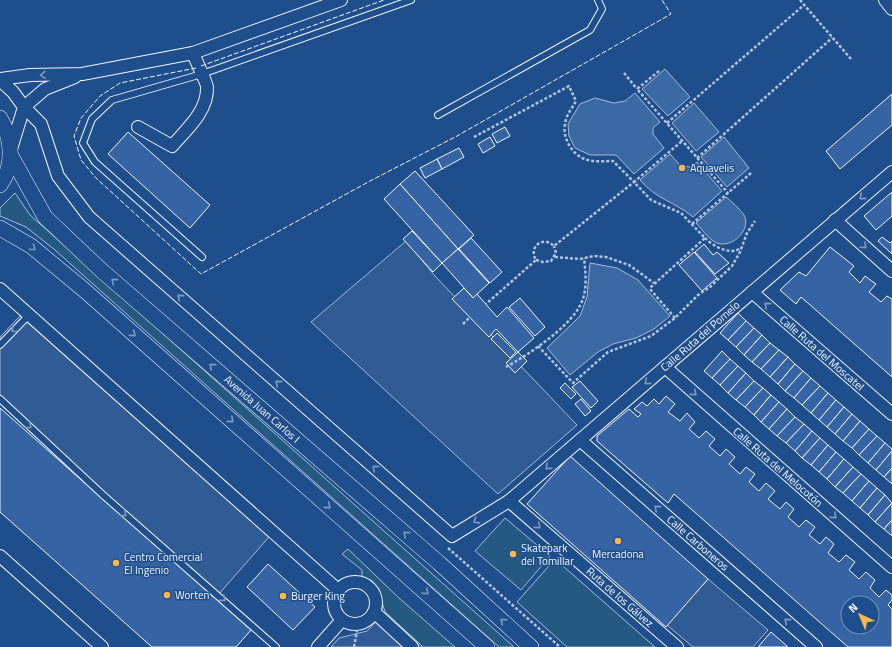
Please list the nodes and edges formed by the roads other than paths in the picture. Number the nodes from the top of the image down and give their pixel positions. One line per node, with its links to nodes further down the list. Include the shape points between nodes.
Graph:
1 (341, 0): 6 (street)
2 (411, 0): 8 (lane)
3 (598, 0): 11 (lane, via 602,9 590,30)
4 (886, 0): 5 (street)
5 (892, 9)
6 (193, 53): 7 (street); 8 (street)
7 (82, 74): 9 (street, one-way to 9, via 30,75); 10 (street, via 45,89)
8 (202, 74): 13 (street, via 208,86 203,110 172,146); 19 (lane, via 112,100 92,119 83,143 95,162)
9 (0, 80): 10 (street)
10 (24, 107): 14 (street); 29 (street, Calle Ruta del Pomelo, one-way to 10, via 452,536 89,217 58,176 41,124)
11 (438, 115)
12 (0, 118): 14 (street, via 7,129)
13 (138, 127)
14 (11, 152): 16 (street); 40 (street, Avenida Juan Carlos I, one-way to 14, via 433,558 101,270 46,217)
15 (892, 172): 17 (street, Calle Ruta del Pomelo, one-way to 17)
16 (0, 185)
17 (835, 220): 20 (street, one-way to 20); 22 (street, Calle Ruta del Pomelo)
18 (0, 228): 39 (street, one-way to 39, via 31,246 83,289)
19 (202, 257)
20 (892, 271)
21 (0, 289): 23 (street)
22 (752, 292): 25 (street, Calle Ruta del Pomelo); 27 (street, Calle Ruta del Moscatel, one-way to 22)
23 (29, 315): 24 (lane, one-way to 24); 32 (street)
24 (0, 344)
25 (665, 367): 28 (street, Calle Ruta del Pomelo, one-way to 28); 31 (street, Calle Ruta del Melocotón, one-way to 31)
26 (0, 399): 36 (lane, one-way to 36, via 109,500)
27 (892, 414)
28 (580, 440): 29 (street, Calle Ruta del Pomelo, one-way to 29); 42 (street, Calle Carboneros, one-way to 28)
29 (509, 501): 41 (street, Ruta de los Gálvez, one-way to 41)
30 (0, 556): 35 (street)
31 (892, 567)
32 (338, 590): 33 (street, via 348,583 364,584 374,596); 34 (street, via 333,605)
33 (374, 612): 34 (street, via 370,618 358,624); 38 (street)
34 (342, 620): 37 (street)
35 (102, 647)
36 (276, 647)
37 (318, 647)
38 (412, 647)
39 (487, 647)
40 (531, 647)
41 (677, 647)
42 (816, 647)

